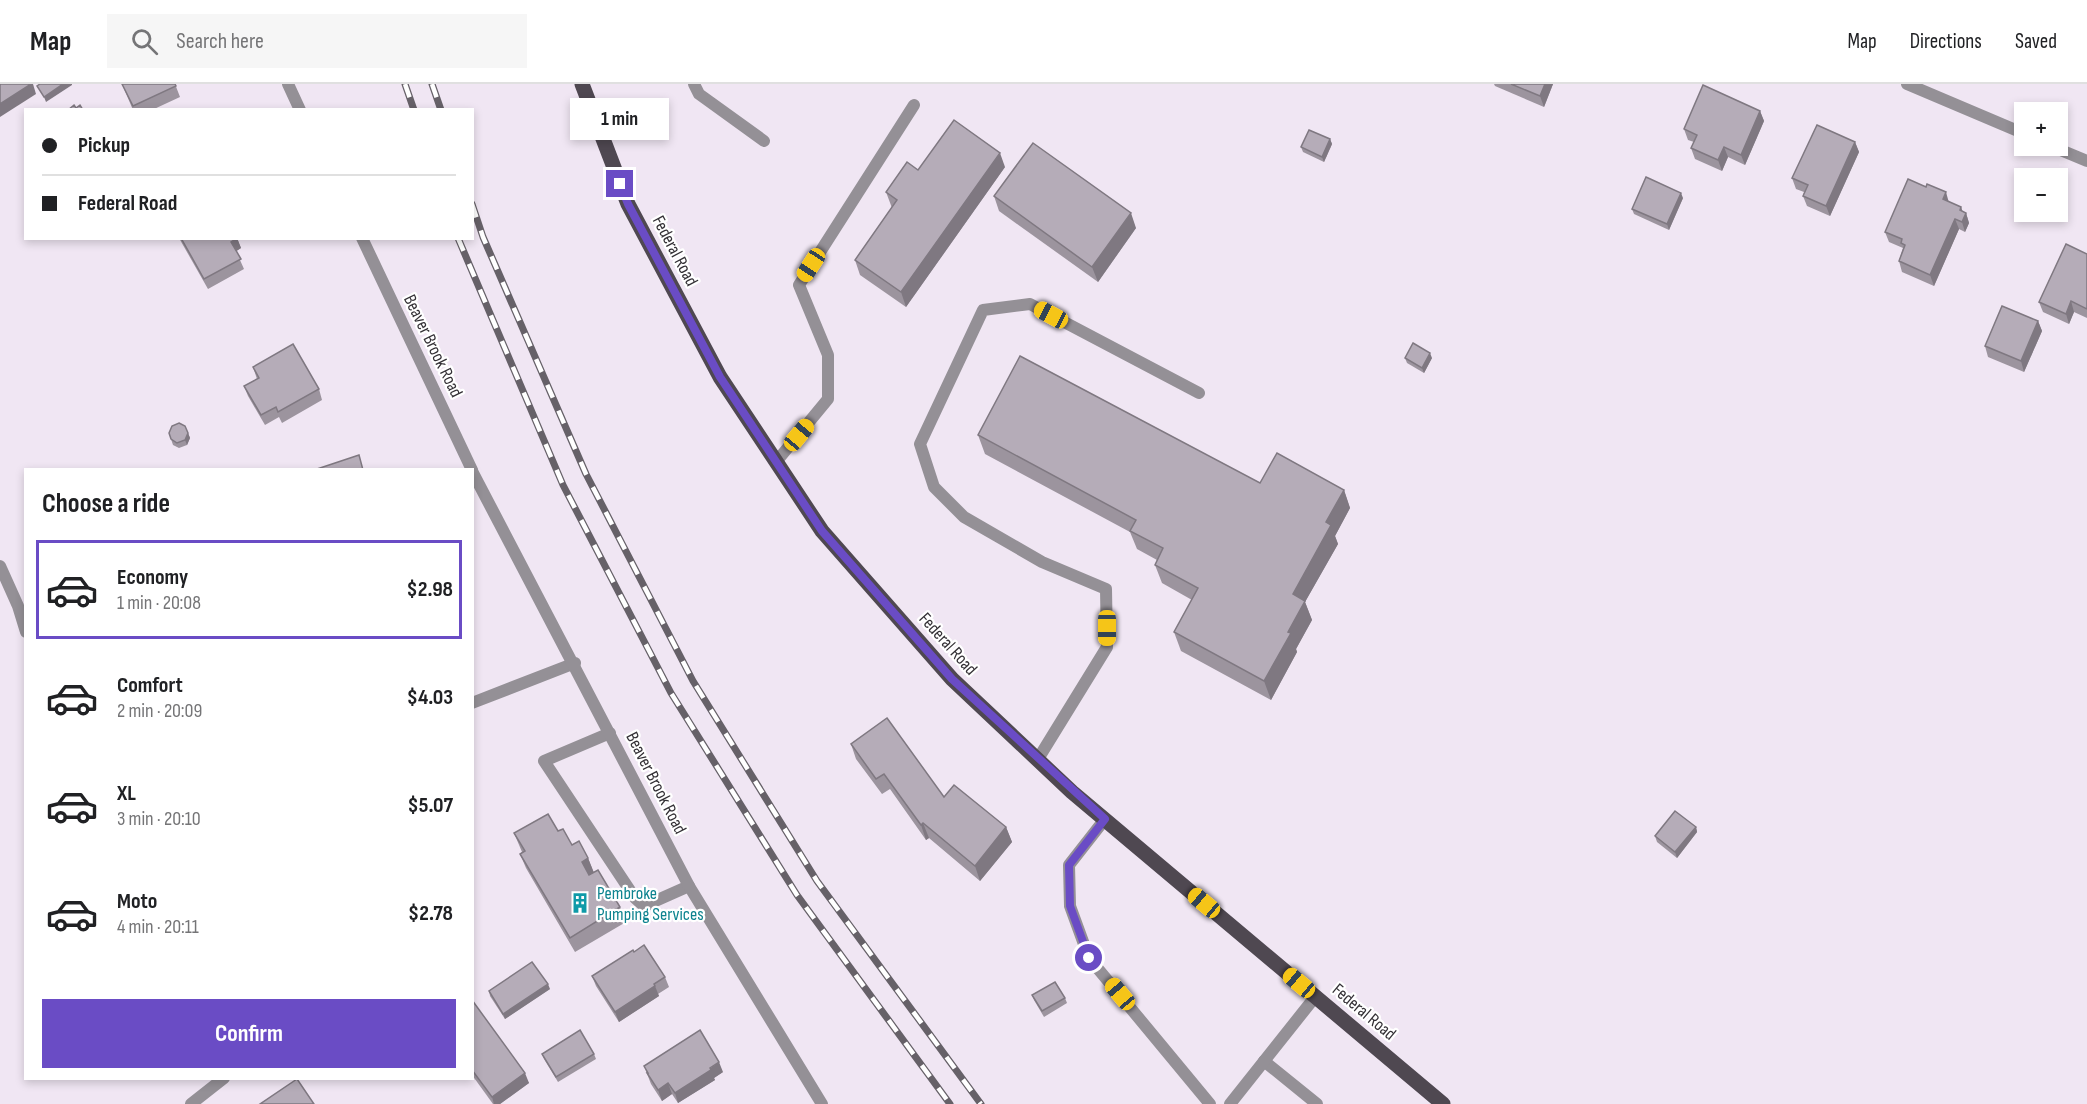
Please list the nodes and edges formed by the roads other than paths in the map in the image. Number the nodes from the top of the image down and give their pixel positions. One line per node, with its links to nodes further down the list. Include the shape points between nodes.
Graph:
1 (288, 84): 6 (street)
2 (582, 84): 13 (main road, Federal Road, via 628,204 720,377)
3 (694, 84): 8 (street, via 699,94)
4 (1907, 84): 7 (street)
5 (914, 105): 13 (street, via 799,285 828,355 828,399)
6 (299, 108)
7 (2014, 129)
8 (764, 141)
9 (2068, 153): 10 (street)
10 (2087, 161)
11 (363, 240): 14 (street, Beaver Brook Road)
12 (1199, 393): 21 (street, via 1030,304 983,310 920,444 934,487 964,517 1042,562 1106,589 1107,647)
13 (776, 462): 21 (main road, Federal Road, via 822,531 952,679)
14 (471, 468)
15 (474, 474): 18 (street, Beaver Brook Road)
16 (0, 566): 17 (street)
17 (24, 626)
18 (574, 663): 19 (street); 20 (street, Beaver Brook Road)
19 (474, 702)
20 (610, 733): 23 (street, Beaver Brook Road); 23 (street, via 544,761 644,906)
21 (1038, 759): 22 (main road, Federal Road)
22 (1105, 819): 24 (main road, Federal Road); 29 (street, via 1069,865 1070,906 1089,958)
23 (689, 886): 28 (street, Beaver Brook Road)
24 (1315, 997): 25 (street); 32 (main road, Federal Road)
25 (1264, 1061): 30 (street); 31 (street)
26 (221, 1080): 27 (street)
27 (190, 1104)
28 (822, 1104)
29 (1210, 1104)
30 (1230, 1104)
31 (1317, 1104)
32 (1443, 1104)

